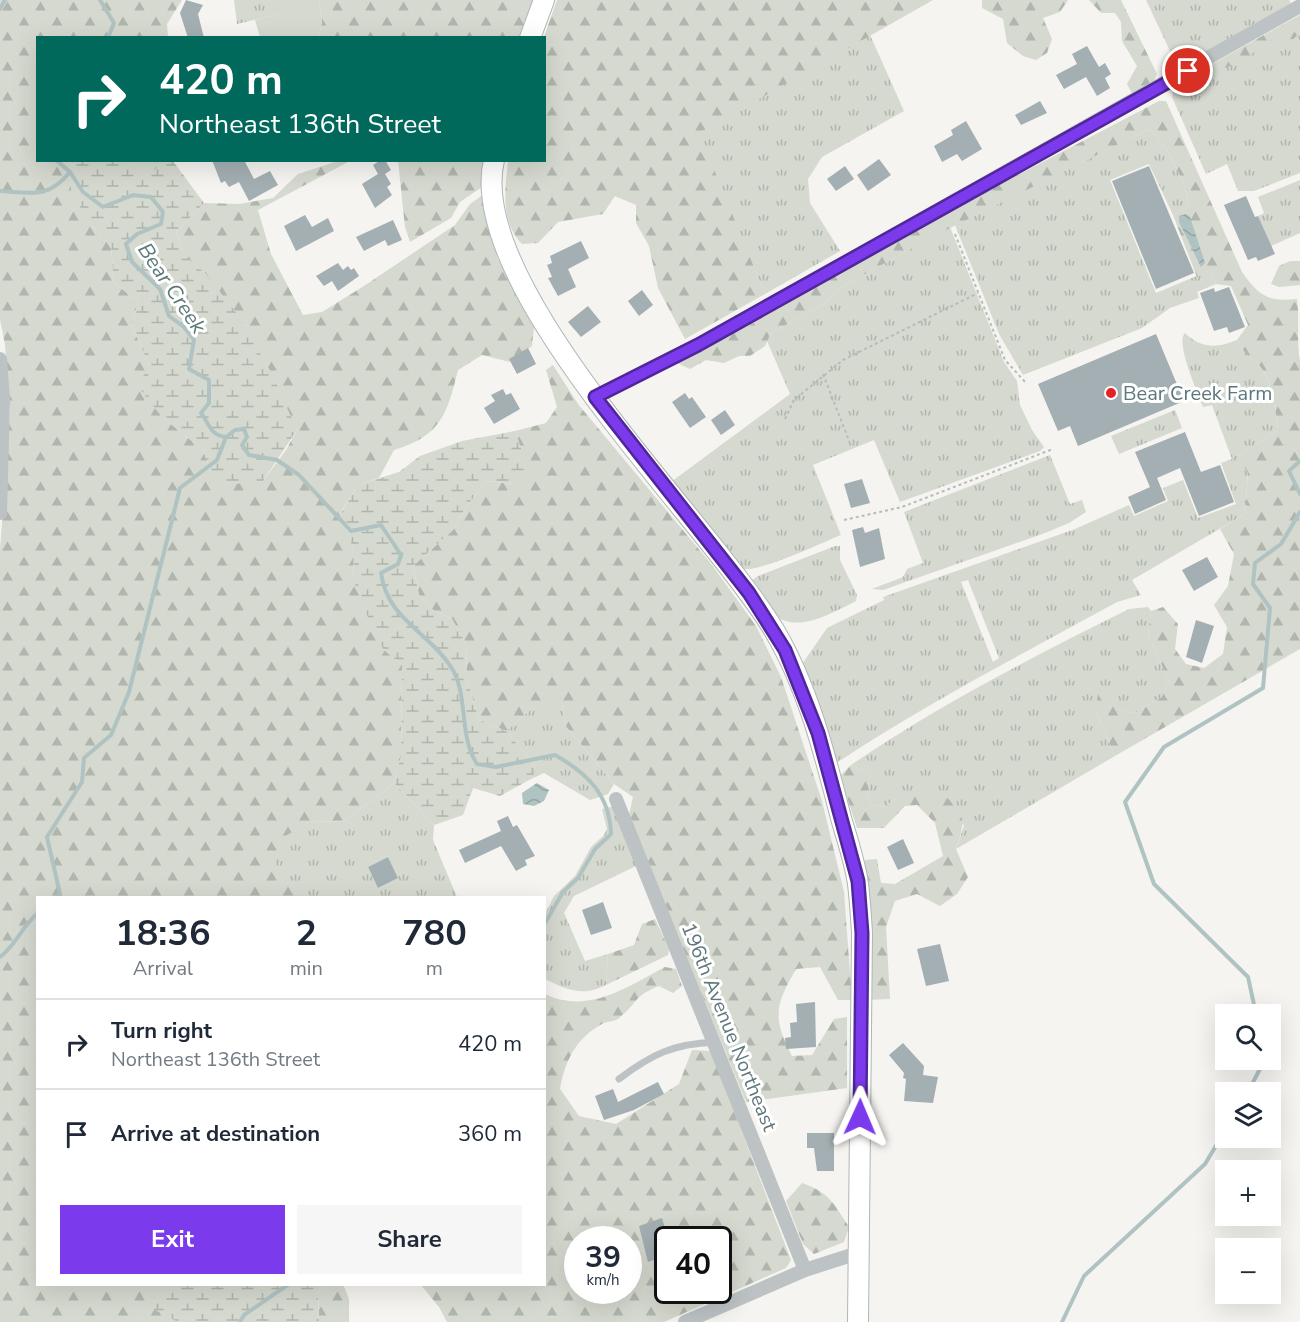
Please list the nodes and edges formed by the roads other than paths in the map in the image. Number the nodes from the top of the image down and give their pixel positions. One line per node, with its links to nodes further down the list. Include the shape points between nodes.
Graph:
1 (544, 0): 3 (street)
2 (1300, 6): 6 (street, via 698,345)
3 (531, 36)
4 (494, 162): 6 (street, via 493,198 501,237 524,288)
5 (0, 359): 7 (street)
6 (595, 397): 11 (street, via 749,593 785,650 818,733 858,881 862,933)
7 (0, 513)
8 (616, 799): 9 (street, 196th Avenue Northeast)
9 (715, 1042): 10 (lane, via 673,1047); 12 (street, 196th Avenue Northeast)
10 (620, 1079)
11 (858, 1252): 12 (street); 14 (street)
12 (805, 1270): 13 (street)
13 (685, 1322)
14 (858, 1322)

